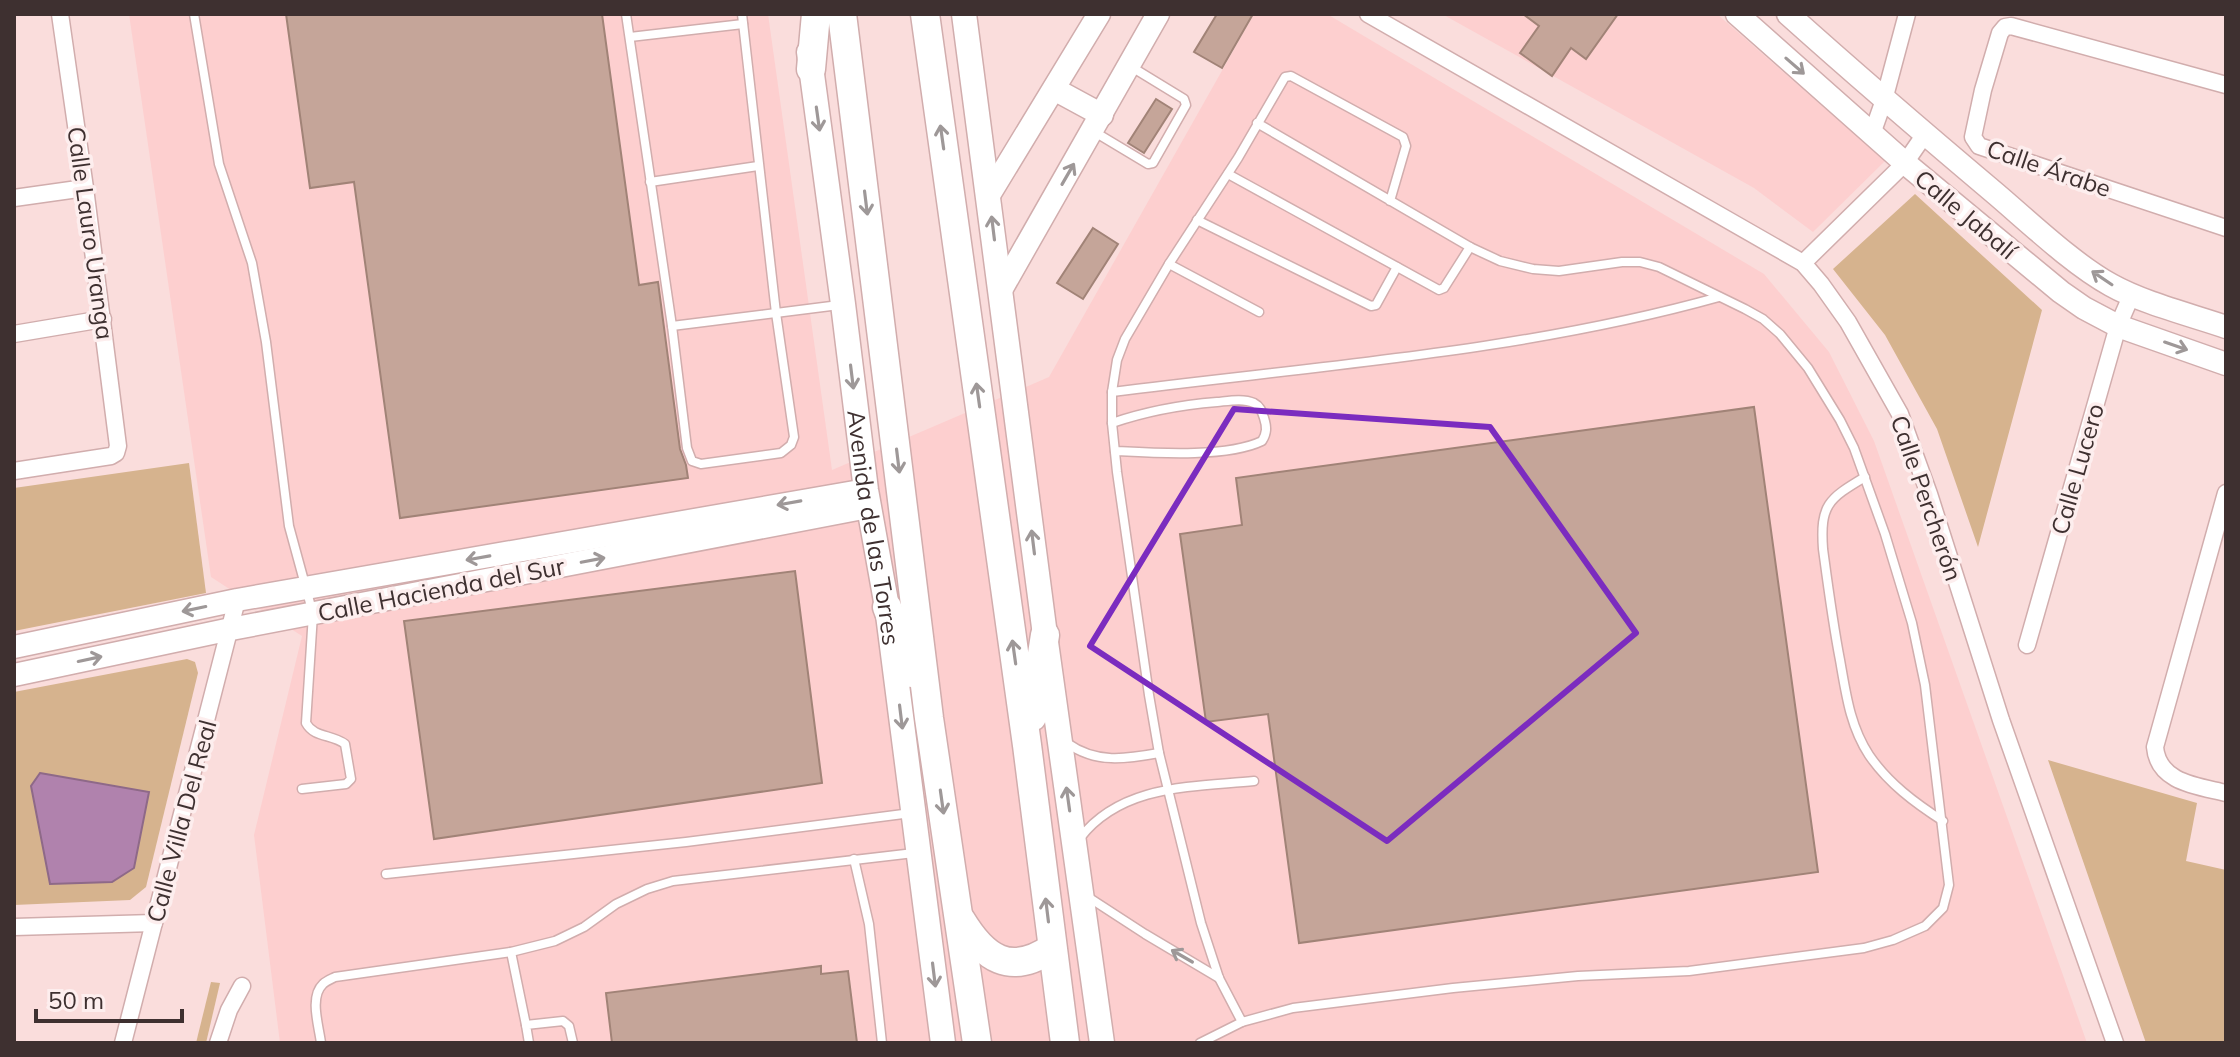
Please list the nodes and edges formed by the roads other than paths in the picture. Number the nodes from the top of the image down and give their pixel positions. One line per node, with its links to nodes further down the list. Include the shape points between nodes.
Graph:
1 (60, 14): 30 (street, Calle Lauro Uranga)
2 (194, 14): 59 (lane, via 219,164 252,263 289,526)
3 (626, 14): 16 (lane)
4 (804, 14): 18 (main road, Avenida de las Torres)
5 (816, 14): 18 (highway)
6 (842, 14): 68 (highway, Avenida de las Torres, one-way to 68)
7 (925, 14): 70 (highway, one-way to 7)
8 (964, 14): 31 (main road)
9 (1099, 14): 20 (street)
10 (1158, 14): 17 (street)
11 (1368, 14): 37 (street, Calle Percherón)
12 (1737, 14): 24 (street, Calle Jabalí, one-way to 24)
13 (1788, 14): 21 (street, Calle Jabalí)
14 (1907, 14): 21 (street)
15 (742, 19): 16 (lane); 27 (lane)
16 (630, 37): 29 (lane)
17 (1129, 66): 22 (street); 22 (lane, via 1186,105 1151,164)
18 (811, 69): 43 (main road, Avenida de las Torres, one-way to 43)
19 (2226, 85): 35 (street, Calle Árabe, via 2005,27 1973,137 1979,146)
20 (1054, 89): 22 (street); 31 (street)
21 (1884, 100): 24 (street); 25 (street, Calle Jabalí)
22 (1097, 123): 40 (street, one-way to 22)
23 (1257, 123): 28 (lane); 33 (lane); 33 (lane, via 1285,77 1291,76 1403,137 1406,146)
24 (1872, 134): 26 (street, Calle Jabalí)
25 (1925, 134): 26 (street); 41 (street, Calle Jabalí, one-way to 25, via 2072,257)
26 (1905, 163): 37 (street); 48 (street, Calle Jabalí, via 2061,292)
27 (758, 166): 29 (lane); 45 (lane)
28 (1228, 174): 34 (lane); 39 (lane)
29 (650, 182): 47 (lane)
30 (85, 188): 32 (street); 46 (street, Calle Lauro Uranga)
31 (989, 195): 40 (main road, one-way to 31)
32 (14, 198)
33 (1390, 201): 36 (lane)
34 (1197, 220): 38 (lane); 39 (lane, via 1371,306)
35 (2226, 228)
36 (1470, 247): 39 (lane, via 1439,290); 42 (lane, via 1533,269 1640,262)
37 (1803, 263): 103 (street, Calle Percherón, via 1848,322 1900,414)
38 (1169, 264): 44 (lane); 52 (lane, via 1125,339)
39 (1397, 267)
40 (1001, 290): 64 (main road, one-way to 40)
41 (2132, 294): 48 (street, Calle Lucero); 49 (street, Calle Jabalí)
42 (1720, 297): 52 (lane, via 1650,316 1462,350); 56 (lane, via 1763,319 1808,368 1840,420)
43 (843, 304): 45 (lane); 58 (main road, Avenida de las Torres, one-way to 58)
44 (1259, 312)
45 (776, 313): 47 (lane); 47 (lane, via 793,422 791,445 781,453 701,464 689,456)
46 (103, 319): 50 (street); 55 (street, Calle Lauro Uranga, via 116,453)
47 (672, 326)
48 (2118, 326): 51 (street, Calle Jabalí, one-way to 51); 65 (street, Calle Lucero)
49 (2226, 327)
50 (14, 334)
51 (2226, 364)
52 (1112, 392): 53 (lane)
53 (1112, 423): 54 (lane); 54 (lane, via 1166,407 1234,400 1258,405 1267,425 1262,441 1240,448)
54 (1115, 451): 71 (lane)
55 (14, 471)
56 (1865, 477): 77 (lane, via 1912,623); 77 (lane, via 1833,499 1824,511 1821,531 1846,693 1870,757 1896,787)
57 (2226, 493): 75 (street, via 2155,747 2166,774)
58 (867, 498): 59 (street, Calle Hacienda del Sur, one-way to 59); 61 (main road, Avenida de las Torres); 62 (street, Calle Hacienda del Sur, one-way to 58)
59 (307, 588): 60 (street, Calle Hacienda del Sur); 62 (lane)
60 (237, 600): 63 (street, Calle Villa Del Real); 66 (street, Calle Hacienda del Sur, one-way to 66)
61 (887, 607): 68 (highway); 76 (main road, Avenida de las Torres, one-way to 76)
62 (313, 614): 63 (street, Calle Hacienda del Sur); 73 (lane, via 306,723 313,732 345,744 351,779)
63 (231, 629): 67 (street, Calle Hacienda del Sur, one-way to 63); 84 (street, Calle Villa Del Real)
64 (1045, 635): 69 (main road); 70 (highway)
65 (2027, 645)
66 (14, 647)
67 (14, 675)
68 (929, 718): 83 (highway, Avenida de las Torres, one-way to 83)
69 (1060, 738): 71 (lane, via 1075,749 1112,760); 78 (main road, one-way to 69)
70 (1027, 745): 86 (highway, one-way to 70)
71 (1159, 753): 74 (lane)
72 (1254, 781): 74 (lane)
73 (302, 789)
74 (1168, 789): 78 (lane, via 1101,815); 88 (lane)
75 (2226, 793)
76 (912, 812): 79 (main road, Avenida de las Torres); 81 (lane)
77 (1943, 821): 90 (lane, via 1949,885 1943,908 1925,926 1893,940 1689,971 1578,976 1293,1008)
78 (1075, 845): 82 (main road)
79 (919, 853): 80 (lane); 98 (main road, Avenida de las Torres, one-way to 98)
80 (854, 859): 87 (lane, via 673,881 616,904 555,941); 97 (lane, via 869,924)
81 (386, 874)
82 (1081, 892): 88 (lane, one-way to 82); 101 (main road)
83 (958, 916): 86 (highway, via 973,941 997,958 1026,961); 99 (highway, Avenida de las Torres)
84 (154, 923): 85 (street); 92 (street, Calle Villa Del Real)
85 (14, 927)
86 (1052, 948): 100 (highway)
87 (511, 952): 91 (lane); 94 (lane, via 335,977 317,994)
88 (1219, 978): 90 (lane)
89 (242, 986): 93 (street)
90 (1242, 1022): 102 (lane)
91 (526, 1025): 95 (lane); 96 (lane, via 566,1022)
92 (123, 1043)
93 (218, 1043)
94 (321, 1043)
95 (529, 1043)
96 (573, 1043)
97 (882, 1043)
98 (943, 1043)
99 (977, 1043)
100 (1065, 1043)
101 (1102, 1043)
102 (1200, 1043)
103 (2115, 1043)

